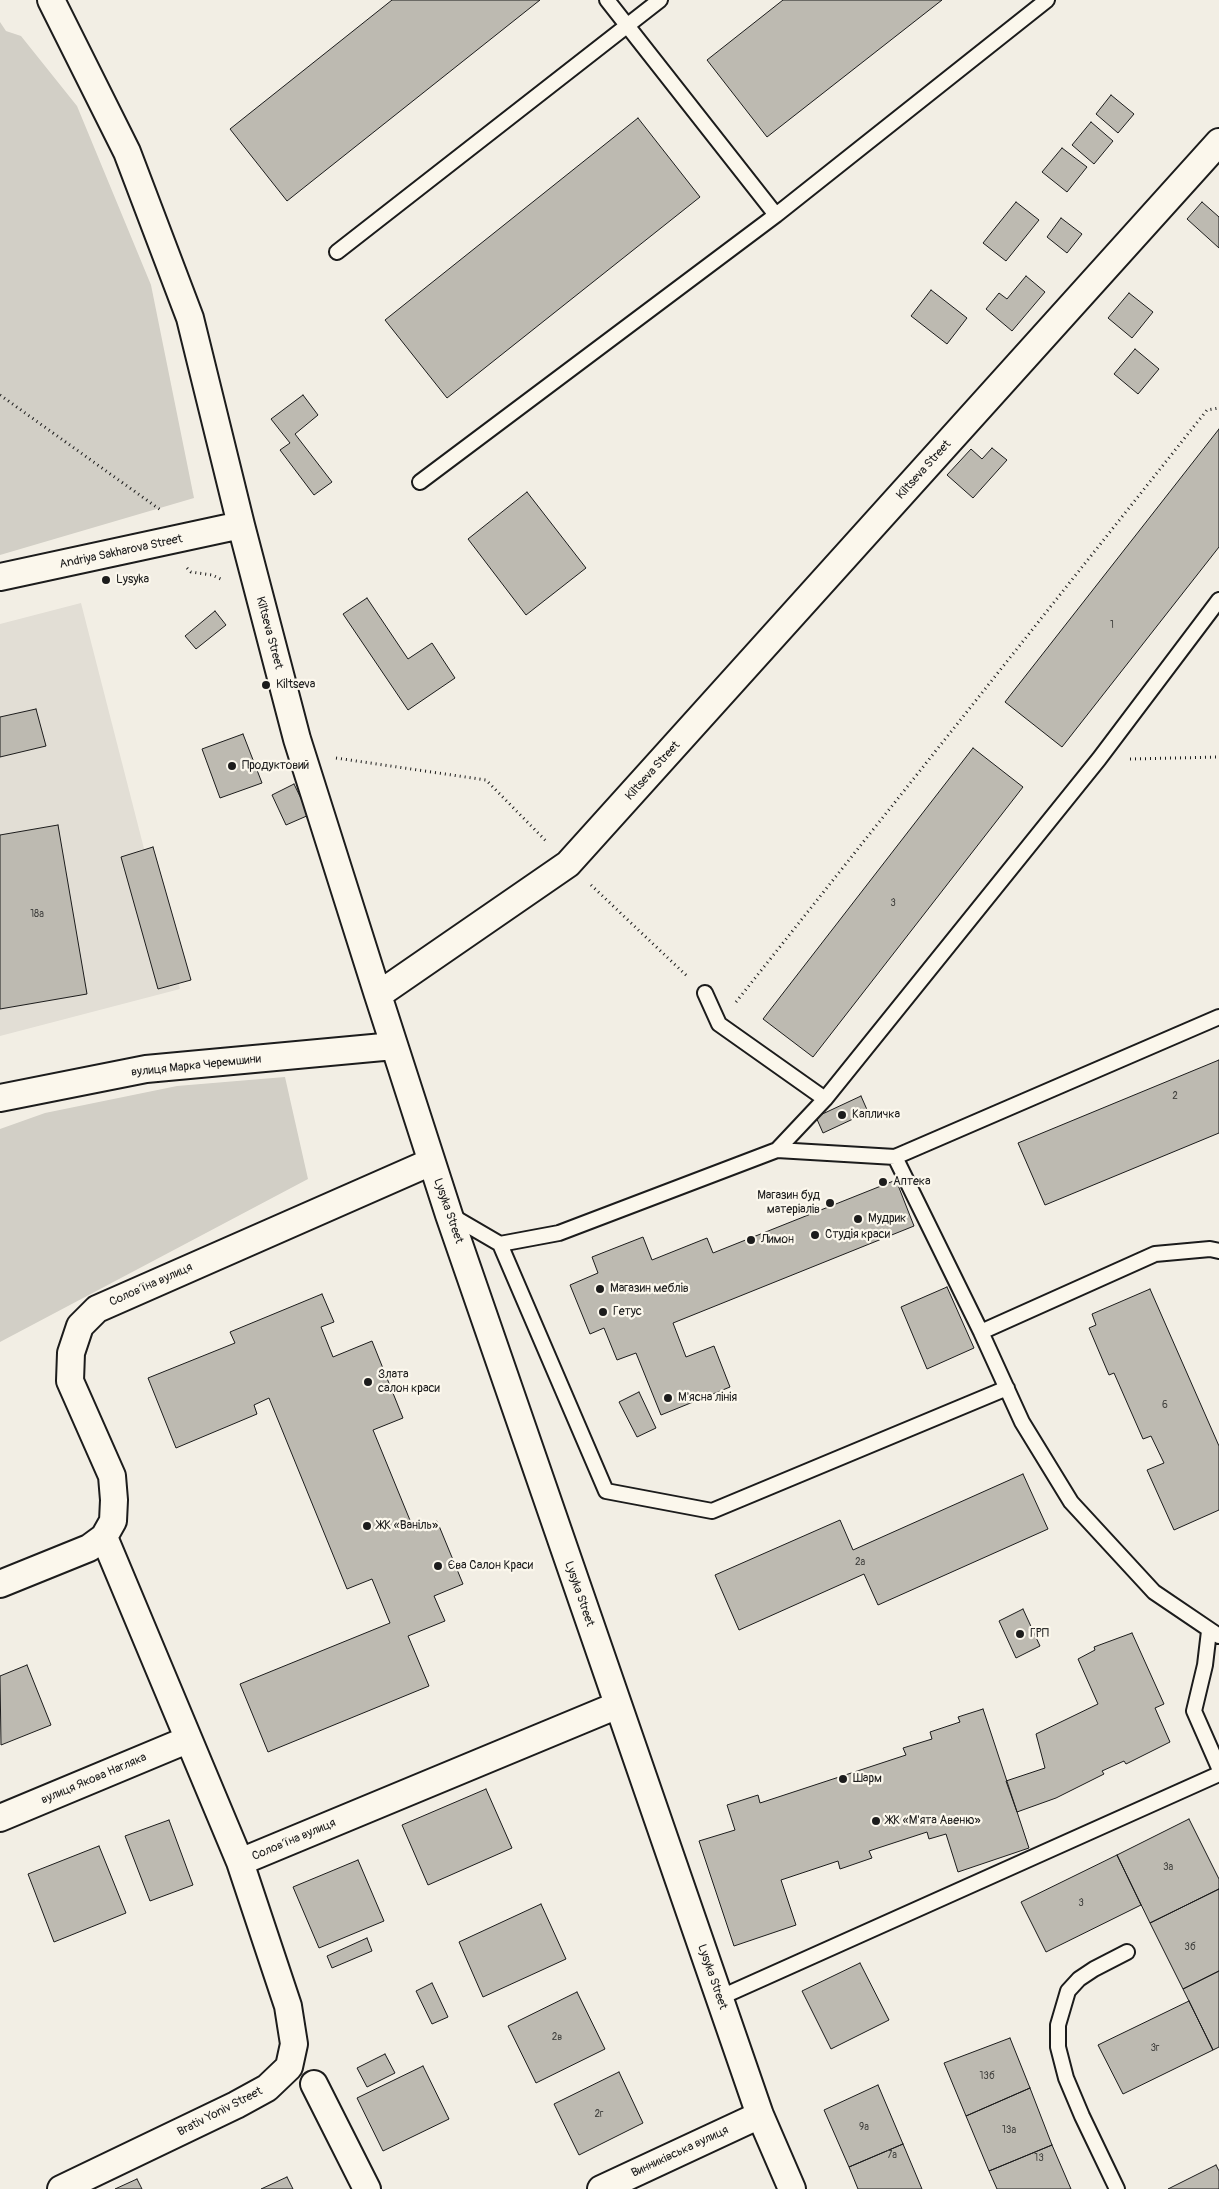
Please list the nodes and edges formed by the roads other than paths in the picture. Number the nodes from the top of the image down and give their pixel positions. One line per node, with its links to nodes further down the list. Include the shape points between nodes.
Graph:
1 (51, 0): 10 (street, Kiltseva Street, via 127,152 190,318)
2 (608, 0): 5 (lane)
3 (660, 0): 5 (lane)
4 (1047, 0): 7 (lane)
5 (628, 25): 7 (lane); 8 (lane)
6 (1219, 142): 14 (street, Kiltseva Street, via 568,864)
7 (776, 215): 9 (lane)
8 (337, 252)
9 (420, 482)
10 (241, 525): 11 (street, Andriya Sakharova Street); 14 (street, Kiltseva Street, via 297,739)
11 (0, 577)
12 (1219, 600): 18 (lane, via 1099,759)
13 (705, 992): 18 (lane, via 720,1024)
14 (378, 995): 16 (street, Lysyka Street)
15 (1219, 1017): 20 (lane)
16 (394, 1046): 17 (street, вулиця Марка Черемшини, via 146,1069); 21 (street, Lysyka Street)
17 (0, 1098)
18 (825, 1100): 19 (lane)
19 (777, 1150): 20 (lane); 23 (lane, via 559,1233)
20 (894, 1157): 25 (lane)
21 (431, 1162): 22 (street, Lysyka Street); 27 (street, Соловʼїна вулиця, via 97,1309 80,1326 71,1353 70,1381 112,1476 113,1520)
22 (449, 1214): 23 (lane); 30 (street, Lysyka Street)
23 (500, 1244): 26 (lane, via 606,1491 712,1511)
24 (1219, 1251): 25 (lane, via 1155,1254)
25 (981, 1332): 26 (lane)
26 (1007, 1388): 29 (lane, via 1022,1422 1071,1502 1154,1592)
27 (104, 1537): 28 (street, via 89,1548); 31 (street, Соловʼїна вулиця)
28 (0, 1584)
29 (1214, 1634): 32 (lane, via 1194,1711)
30 (618, 1704): 35 (street, Соловʼїна вулиця); 37 (street, Lysyka Street)
31 (187, 1740): 34 (street, вулиця Якова Нагляка); 35 (street, Соловʼїна вулиця)
32 (1219, 1768)
33 (1219, 1774): 37 (lane)
34 (0, 1818)
35 (240, 1862): 40 (street, Brativ Yoniv Street, via 288,2006 294,2044 289,2067 267,2088 236,2105)
36 (1126, 1952): 44 (lane, via 1079,1979 1068,1991 1058,2025 1058,2047 1066,2078)
37 (719, 1998): 39 (street, Lysyka Street)
38 (314, 2084): 41 (street)
39 (760, 2115): 42 (street, Винниківська вулиця); 43 (street, Lysyka Street)
40 (61, 2189)
41 (367, 2189)
42 (601, 2189)
43 (792, 2189)
44 (1117, 2189)

